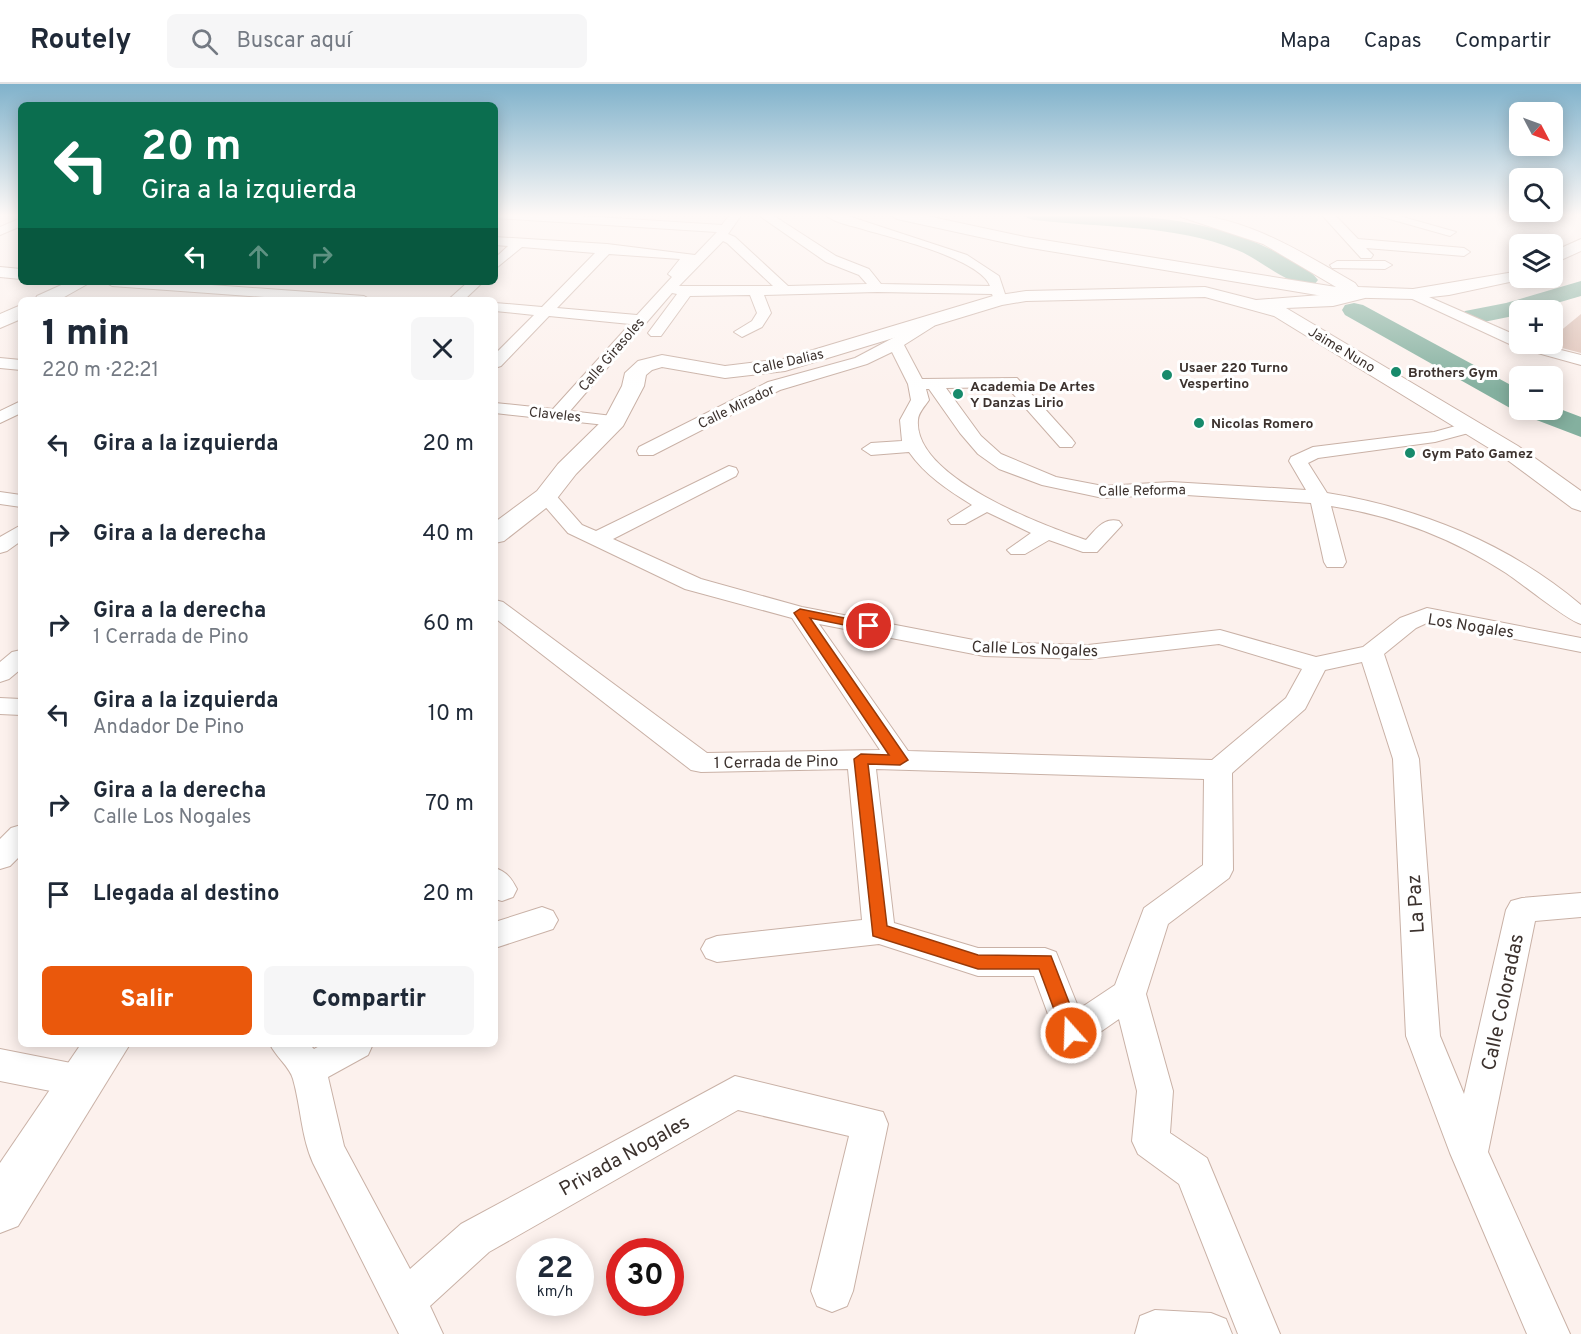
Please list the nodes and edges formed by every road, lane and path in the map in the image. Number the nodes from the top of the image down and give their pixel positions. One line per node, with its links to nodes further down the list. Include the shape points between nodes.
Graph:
1 (585, 272): 31 (street)
2 (676, 272): 17 (street, via 671,279)
3 (689, 272): 17 (street, Calle Girasoles)
4 (766, 272): 19 (street)
5 (864, 272): 18 (street)
6 (986, 272): 24 (street, via 996,281)
7 (1166, 272): 22 (street)
8 (1210, 272): 20 (street, via 1298,289)
9 (1323, 272): 20 (street)
10 (1494, 272): 20 (street, via 1436,284)
11 (1509, 278): 23 (street)
12 (76, 285): 25 (street)
13 (140, 285): 16 (street)
14 (275, 285): 27 (street)
15 (472, 285): 28 (street)
16 (159, 287): 26 (street); 27 (street)
17 (676, 287): 21 (street); 33 (street, Calle Girasoles); 37 (street)
18 (878, 288): 19 (street); 24 (street)
19 (785, 290): 21 (street)
20 (1354, 290): 23 (street); 29 (street, via 1333,300)
21 (755, 291): 36 (street, via 764,313 757,324)
22 (1205, 292): 24 (street); 29 (street, Jaime Nuno)
23 (1413, 294): 38 (street)
24 (998, 295): 35 (street)
25 (50, 297)
26 (141, 297)
27 (257, 297)
28 (458, 297)
29 (1250, 302): 51 (street, Jaime Nuno, via 1281,312)
30 (498, 308): 31 (street)
31 (549, 311): 33 (street); 41 (street)
32 (18, 313): 34 (street)
33 (640, 320): 48 (street, Calle Girasoles)
34 (0, 322)
35 (929, 323): 39 (street); 50 (street, Calle Dalias, via 785,365 750,371 725,372 662,361 645,364 636,373)
36 (742, 332)
37 (656, 333)
38 (1509, 338)
39 (896, 344): 45 (street, Calle Reforma); 55 (street, Calle Mirador, via 861,361 774,386)
40 (1559, 354): 42 (street)
41 (498, 360)
42 (1581, 360)
43 (0, 363): 44 (street)
44 (18, 365)
45 (925, 384): 52 (street, via 1011,382); 53 (street, via 908,421); 58 (street, Calle Reforma, via 976,442 1005,464 1043,478 1094,491 1162,488)
46 (18, 408): 49 (street)
47 (498, 408): 48 (street, Claveles)
48 (558, 414): 50 (street, Claveles)
49 (0, 418)
50 (615, 421): 57 (street)
51 (1470, 427): 58 (street, via 1435,437 1313,453 1298,461); 61 (street, Jaime Nuno)
52 (1066, 443)
53 (912, 446): 54 (street); 62 (street, via 937,475)
54 (871, 449)
55 (646, 451)
56 (729, 472): 68 (street)
57 (546, 496): 66 (street); 68 (street, Calle Los Nogales, via 575,530)
58 (1320, 496): 71 (street); 74 (street, Calle Reforma, via 1383,508 1444,529 1510,565)
59 (0, 498): 60 (street)
60 (18, 501)
61 (1581, 503)
62 (988, 504): 63 (street); 67 (street)
63 (958, 520)
64 (1112, 525): 67 (street, via 1090,548)
65 (18, 533): 69 (street)
66 (498, 533)
67 (1045, 534): 70 (street)
68 (596, 539): 73 (street, Calle Los Nogales, via 693,584)
69 (0, 547)
70 (1018, 550)
71 (1335, 562)
72 (498, 609): 82 (street, 1 Cerrada de Pino, via 701,763)
73 (800, 613): 78 (street, Calle Los Nogales, via 984,649 1088,652 1220,637); 83 (street)
74 (1581, 617)
75 (1581, 645): 76 (street, Los Nogales, via 1426,615 1408,623)
76 (1371, 652): 78 (street, Calle Los Nogales); 98 (street, La Paz, via 1406,759 1423,1036)
77 (18, 660): 79 (street)
78 (1316, 665): 84 (street, via 1296,703)
79 (0, 675)
80 (0, 705): 81 (street)
81 (18, 707)
82 (861, 759): 83 (street, 1 Cerrada de Pino); 89 (street)
83 (900, 760): 84 (street, 1 Cerrada de Pino)
84 (1218, 770): 92 (street, via 1218,870 1155,918)
85 (18, 839): 86 (street)
86 (0, 858)
87 (1581, 905): 98 (street, Calle Coloradas, via 1521,910)
88 (542, 920): 90 (street)
89 (879, 931): 91 (street); 92 (street, via 978,962 1045,962 1071,1033)
90 (498, 934)
91 (717, 949)
92 (1128, 994): 104 (street, via 1155,1090 1151,1141 1193,1171)
93 (106, 1047): 97 (street)
94 (342, 1047): 95 (street)
95 (298, 1056): 101 (street, via 326,1150)
96 (0, 1065): 97 (street)
97 (81, 1080): 99 (street)
98 (1469, 1153): 105 (street, La Paz)
99 (0, 1208)
100 (832, 1291): 101 (street, Privada Nogales, via 870,1124 735,1093 475,1238)
101 (413, 1318)
102 (1155, 1331): 103 (street)
103 (1210, 1334)
104 (1259, 1334)
105 (1549, 1334)

